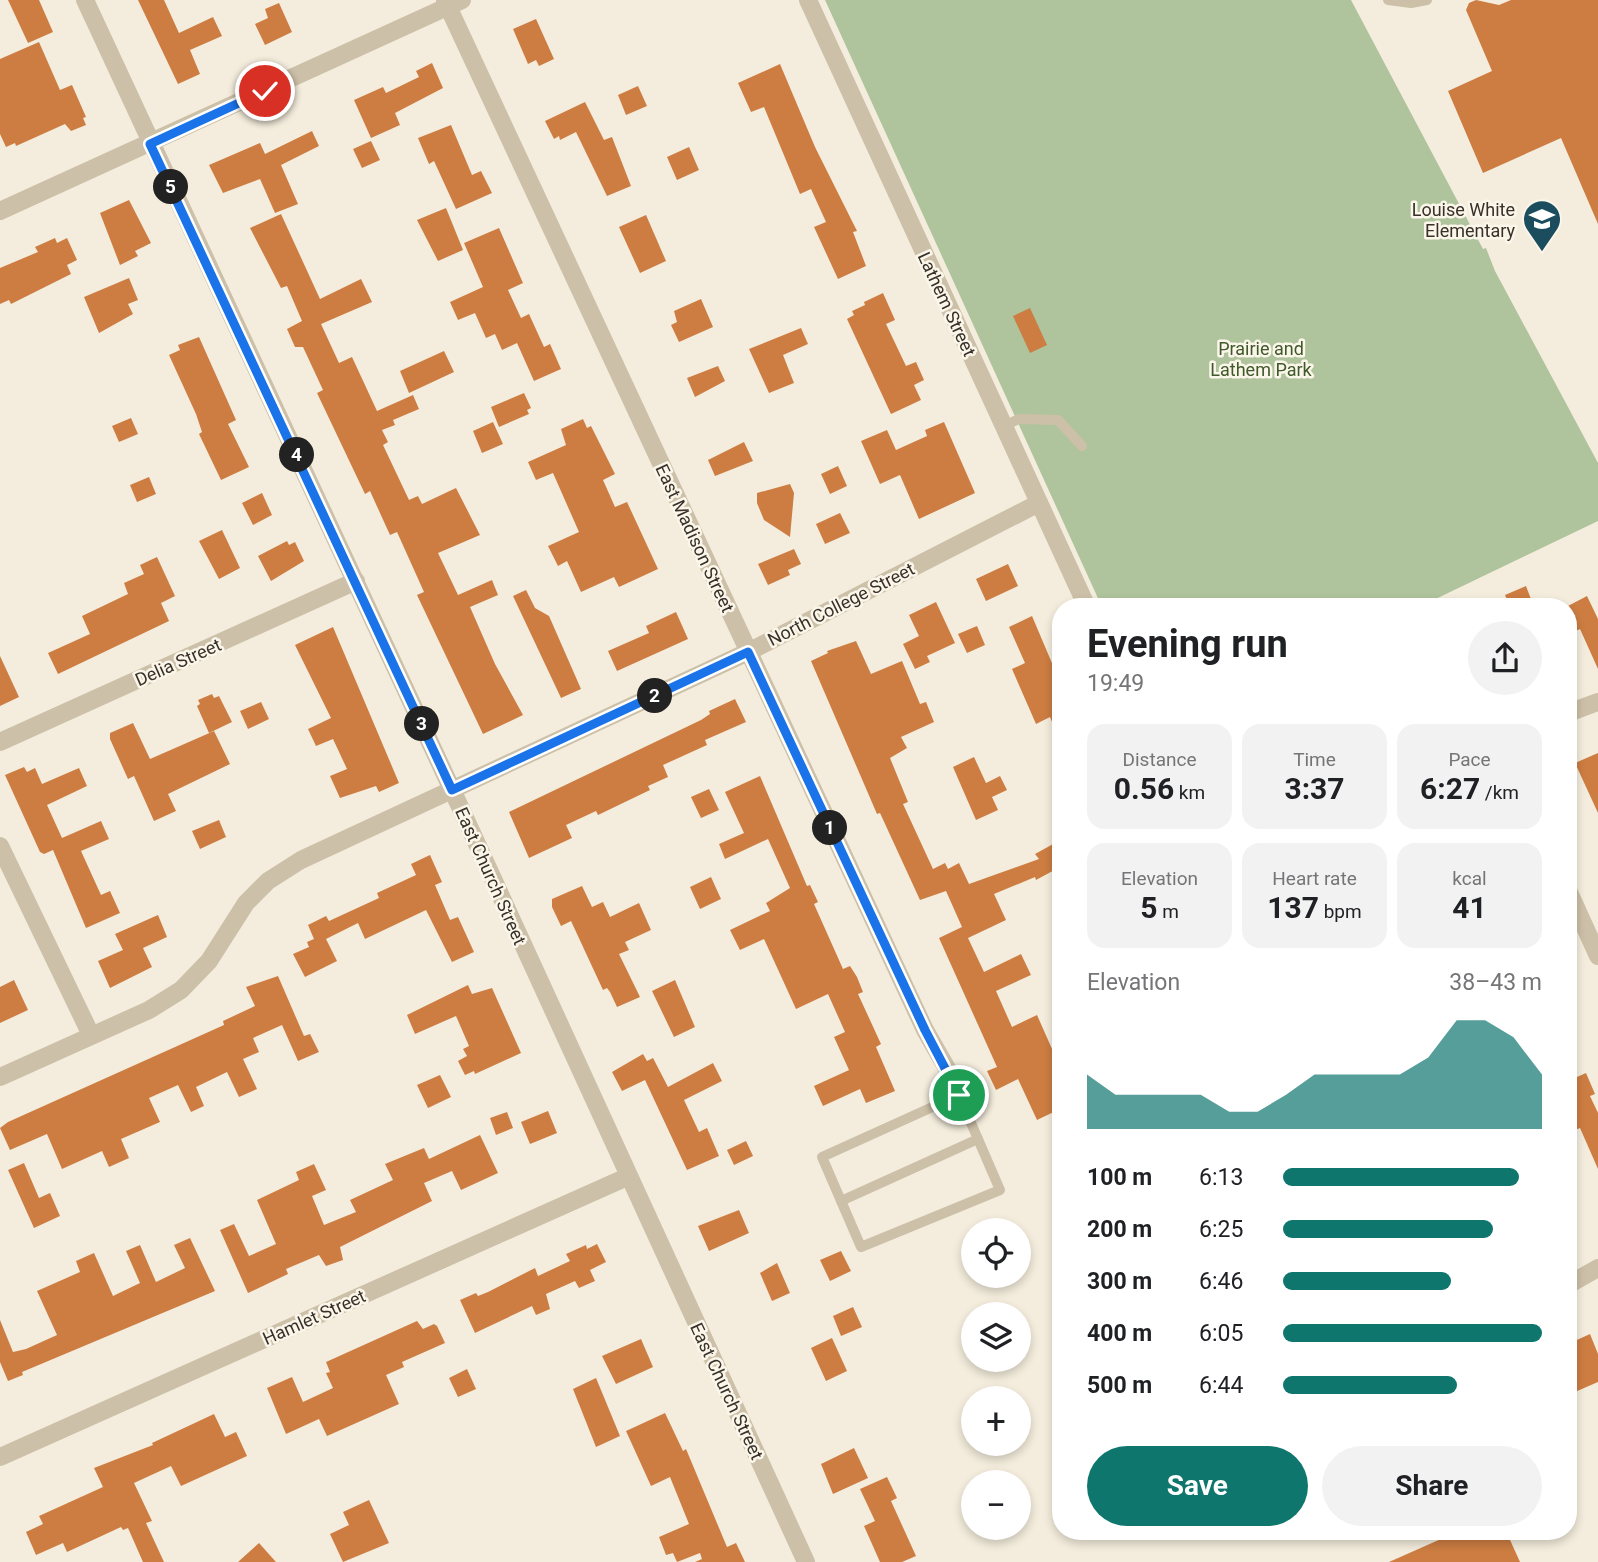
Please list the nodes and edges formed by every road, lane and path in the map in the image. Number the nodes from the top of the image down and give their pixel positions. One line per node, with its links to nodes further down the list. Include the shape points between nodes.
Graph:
1 (85, 0): 6 (street, East Church Street)
2 (808, 0): 8 (street, Lathem Street)
3 (1388, 0): 4 (lane)
4 (1427, 0)
5 (452, 2): 6 (street); 13 (street, East Madison Street)
6 (150, 144): 7 (street); 11 (street, East Church Street)
7 (0, 211)
8 (1003, 426): 9 (lane, via 1019,419 1058,420); 10 (street, Lathem Street)
9 (1082, 446)
10 (1039, 503): 12 (street, Lathem Street); 13 (street, North College Street)
11 (356, 581): 16 (street, Delia Street); 17 (street, East Church Street)
12 (1083, 598)
13 (748, 652): 17 (street, North College Street); 22 (street, East Madison Street, via 925,1030)
14 (1598, 702): 15 (street)
15 (1577, 710)
16 (0, 742)
17 (452, 790): 21 (street, North College Street, via 284,870 246,903 209,961 181,989 149,1010); 26 (street, East Church Street)
18 (0, 846): 21 (street)
19 (1577, 910): 20 (street)
20 (1598, 956)
21 (91, 1035): 23 (street, North College Street)
22 (949, 1072): 24 (lane)
23 (0, 1077)
24 (959, 1095): 25 (lane); 27 (lane, via 822,1157)
25 (978, 1139): 27 (lane); 27 (lane, via 1000,1190 861,1247)
26 (627, 1177): 30 (street, Hamlet Street); 31 (street, East Church Street)
27 (841, 1201)
28 (1598, 1268): 29 (street)
29 (1577, 1280)
30 (0, 1457)
31 (806, 1562)

